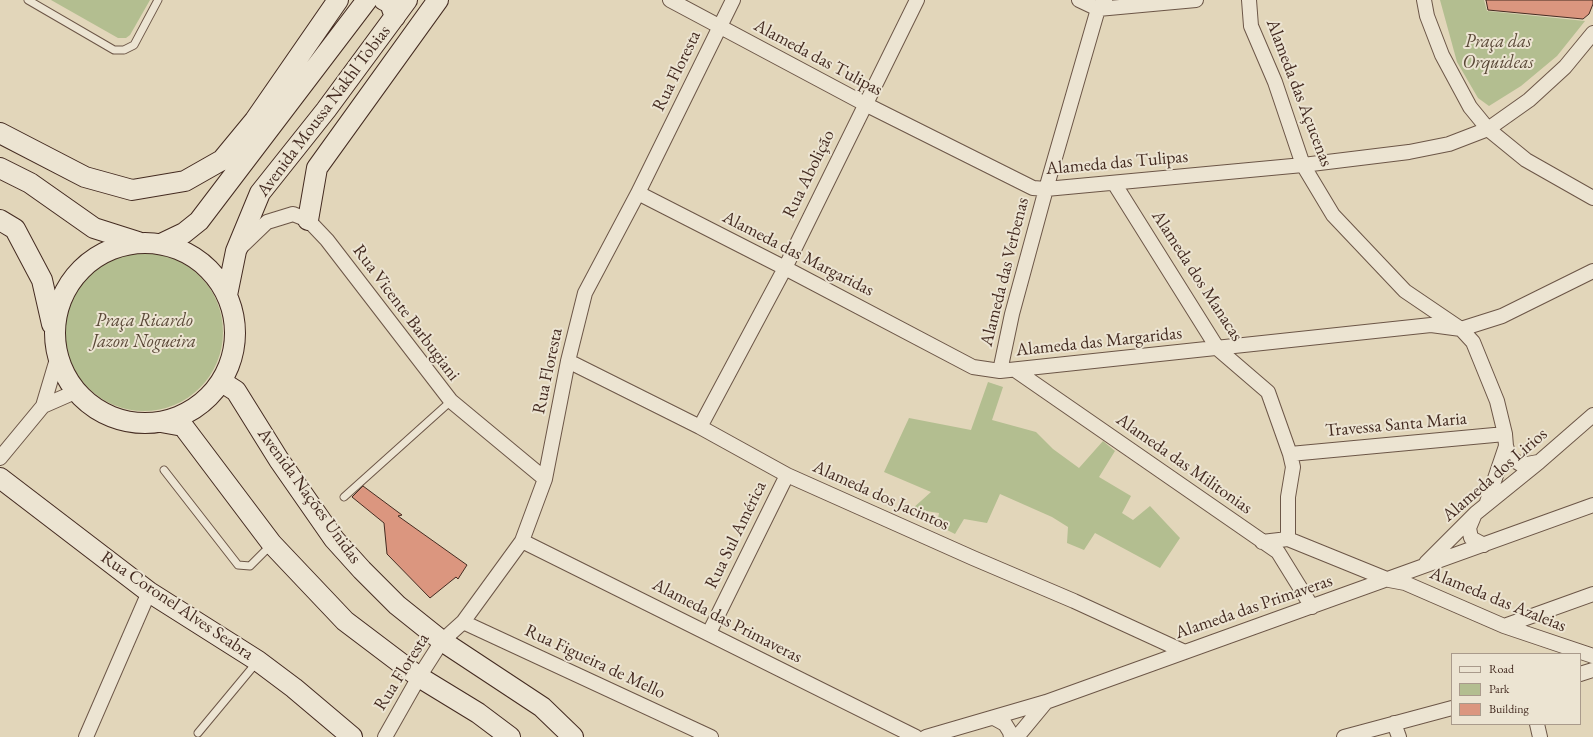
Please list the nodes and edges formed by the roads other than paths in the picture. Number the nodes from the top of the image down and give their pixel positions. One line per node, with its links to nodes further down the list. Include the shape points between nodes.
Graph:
1 (28, 0): 2 (lane, via 114,50 124,50 134,46)
2 (158, 0)
3 (338, 0): 19 (main road)
4 (367, 0): 19 (main road, via 323,43); 29 (main road, Avenida Moussa Nakhl Tobias)
5 (384, 0): 16 (main road, via 390,3)
6 (407, 0): 16 (main road, Avenida Moussa Nakhl Tobias)
7 (438, 0): 28 (main road)
8 (670, 0): 17 (street, Alameda das Tulipas)
9 (733, 0): 17 (street, Rua Floresta)
10 (917, 0): 20 (street, Rua Abolição)
11 (1079, 0): 15 (street)
12 (1196, 0): 15 (street)
13 (1249, 0): 26 (street, Alameda das Açucenas, via 1251,26 1275,82)
14 (1424, 0): 23 (street, via 1427,16 1442,55 1470,107)
15 (1102, 4): 32 (street, Alameda das Verbenas)
16 (395, 17): 21 (main road, Avenida Moussa Nakhl Tobias)
17 (720, 28): 20 (street, Alameda das Tulipas); 33 (street, Rua Floresta)
18 (1593, 33): 23 (street, Alameda das Tulipas, via 1565,67 1529,100)
19 (289, 70): 22 (main road)
20 (865, 104): 32 (street, Alameda das Tulipas, via 1033,188); 40 (street, Rua Abolição)
21 (326, 110): 28 (main road); 39 (main road, Avenida Moussa Nakhl Tobias, via 260,193)
22 (255, 120): 24 (main road, via 222,160 185,181 132,190 85,177); 29 (main road)
23 (1488, 129): 26 (street, Alameda das Tulipas, via 1442,145 1409,152); 34 (street, via 1526,160)
24 (0, 133)
25 (0, 162): 30 (main road)
26 (1303, 165): 31 (street, Alameda das Tulipas); 43 (street, Alameda das Açucenas, via 1333,215 1404,291)
27 (0, 168): 30 (main road)
28 (317, 168): 36 (main road)
29 (232, 178): 38 (main road, Avenida Moussa Nakhl Tobias, via 199,221 184,233)
30 (30, 183): 37 (main road, via 94,228)
31 (1114, 183): 32 (street, Alameda das Tulipas); 45 (street, Alameda dos Manacas)
32 (1046, 189): 49 (street, Alameda das Verbenas, via 1012,314)
33 (638, 193): 40 (street, Alameda das Margaridas); 47 (street, Rua Floresta, via 585,293)
34 (1590, 198)
35 (0, 220): 44 (main road, via 15,228 42,280)
36 (308, 220): 39 (street, via 293,214 267,222); 52 (street, Rua Vicente Barbugiani, via 327,240)
37 (140, 243): 38 (main road); 44 (main road, via 119,247 99,255 82,268 68,284 59,303)
38 (161, 244): 42 (main road, via 189,254 211,271)
39 (236, 251): 42 (main road, Avenida Moussa Nakhl Tobias)
40 (785, 268): 49 (street, Alameda das Margaridas, via 973,367); 56 (street, Rua Abolição)
41 (1593, 272): 43 (street, Alameda das Margaridas, via 1502,316)
42 (227, 295): 50 (main road, via 234,316 236,339 231,361)
43 (1460, 330): 45 (street, Alameda das Margaridas, via 1431,325); 57 (street, Alameda das Açucenas, via 1473,342 1497,401)
44 (54, 331): 46 (main road)
45 (1218, 349): 48 (street, Alameda das Margaridas); 58 (street, Alameda dos Manacas, via 1268,392)
46 (57, 359): 51 (main road); 53 (street)
47 (568, 361): 56 (street, Alameda dos Jacintos); 64 (street, Rua Floresta)
48 (1015, 370): 49 (street, Alameda das Margaridas); 70 (street, Alameda das Militonias)
49 (1000, 371)
50 (222, 382): 55 (main road, via 196,408 179,417); 81 (main road, Avenida Nações Unidas, via 236,391 279,460 334,539 397,605)
51 (75, 392): 53 (street); 55 (main road, via 100,412 129,423)
52 (450, 401): 64 (street, Rua Vicente Barbugiani); 65 (lane)
53 (43, 406): 59 (street)
54 (1593, 415): 60 (street, Alameda dos Lirios)
55 (161, 422): 71 (main road, via 183,426)
56 (700, 428): 62 (street, Alameda dos Jacintos)
57 (1506, 440): 58 (street, Travessa Santa Maria); 60 (street, via 1510,458 1522,465); 67 (street)
58 (1290, 454): 68 (street, Alameda dos Manacas, via 1292,467 1288,497)
59 (0, 458)
60 (1539, 462): 67 (street, Alameda dos Lirios)
61 (164, 470): 71 (lane, via 238,566 250,566)
62 (787, 475): 80 (street, Rua Sul América); 82 (street, Alameda dos Jacintos)
63 (0, 478): 75 (main road, Rua Coronel Alves Seabra)
64 (545, 479): 69 (street, Rua Floresta)
65 (344, 497)
66 (1593, 506): 72 (street, Alameda das Primaveras)
67 (1481, 509): 72 (street, via 1468,528 1471,538); 73 (street, Alameda dos Lirios)
68 (1288, 539): 70 (street); 74 (street)
69 (522, 541): 78 (street, Rua Floresta); 80 (street, Alameda das Primaveras)
70 (1262, 542): 77 (street, Alameda das Militonias, via 1278,552)
71 (272, 544): 87 (main road, via 345,621)
72 (1484, 545): 73 (street, Alameda das Primaveras)
73 (1423, 566): 74 (street, Alameda das Primaveras)
74 (1389, 580): 77 (street, Alameda das Primaveras); 79 (street, Alameda das Azaleias, via 1405,583)
75 (149, 592): 84 (main road, Rua Coronel Alves Seabra); 94 (street)
76 (1593, 594): 79 (street)
77 (1312, 607): 82 (street, Alameda das Primaveras)
78 (463, 622): 81 (street, Rua Floresta); 99 (street, Rua Figueira de Mello)
79 (1504, 626): 83 (street, Alameda das Azaleias)
80 (709, 633): 100 (street, Alameda das Primaveras)
81 (442, 641): 87 (street, Rua Floresta); 98 (main road, Avenida Nações Unidas, via 542,707)
82 (1185, 652): 88 (street, Alameda das Primaveras)
83 (1593, 656)
84 (258, 660): 93 (lane); 95 (main road, Rua Coronel Alves Seabra)
85 (1593, 670): 86 (street)
86 (1581, 674)
87 (418, 677): 96 (street, Rua Floresta); 97 (main road, via 478,713)
88 (1046, 702): 90 (street, Alameda das Primaveras); 103 (street)
89 (1451, 708): 91 (street)
90 (994, 718): 101 (street, Alameda das Primaveras); 102 (street, via 1005,724)
91 (1394, 723): 104 (street); 105 (street)
92 (1537, 725): 106 (street)
93 (198, 733)
94 (86, 737)
95 (352, 737)
96 (385, 737)
97 (510, 737)
98 (573, 737)
99 (711, 737)
100 (916, 737)
101 (926, 737)
102 (1010, 737)
103 (1017, 737)
104 (1344, 737)
105 (1399, 737)
106 (1540, 737)

